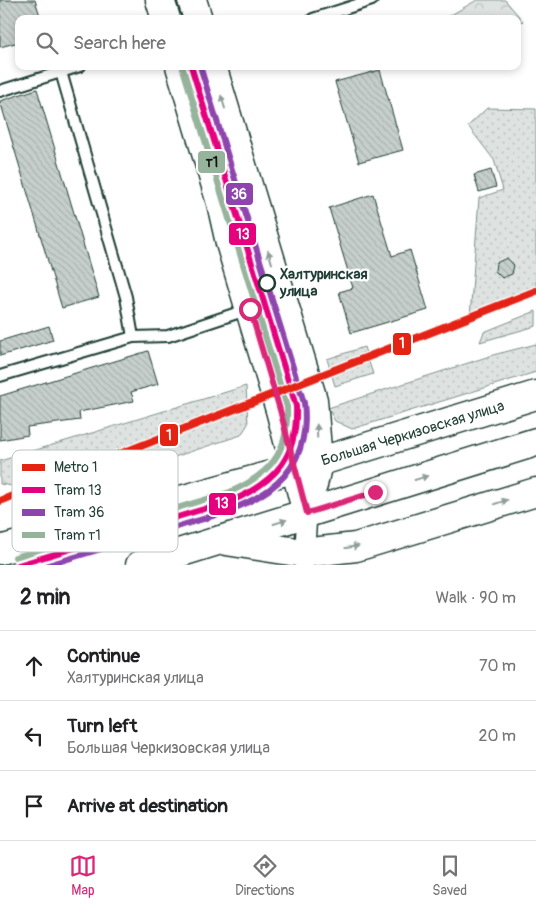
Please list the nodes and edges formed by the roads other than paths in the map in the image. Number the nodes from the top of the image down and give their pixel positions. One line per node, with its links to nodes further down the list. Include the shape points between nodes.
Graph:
1 (160, 0): 4 (street)
2 (192, 0): 5 (street)
3 (372, 0): 6 (lane)
4 (165, 15)
5 (197, 15)
6 (325, 15)
7 (67, 70): 10 (lane)
8 (181, 70): 12 (street)
9 (213, 70): 17 (street, one-way to 9, via 313,400)
10 (61, 72): 11 (lane); 13 (lane, via 126,297)
11 (0, 91)
12 (250, 309): 13 (lane, via 168,336); 17 (street)
13 (133, 336): 14 (lane)
14 (0, 376)
15 (536, 395): 17 (street, Большая Черкизовская улица)
16 (536, 442): 20 (street, one-way to 16)
17 (307, 465): 19 (street, Большая Черкизовская улица); 20 (street)
18 (536, 492): 22 (street, one-way to 18, via 356,547)
19 (178, 501)
20 (307, 513): 21 (street, one-way to 20); 22 (street)
21 (220, 540): 22 (street); 23 (street)
22 (304, 559)
23 (140, 565)

